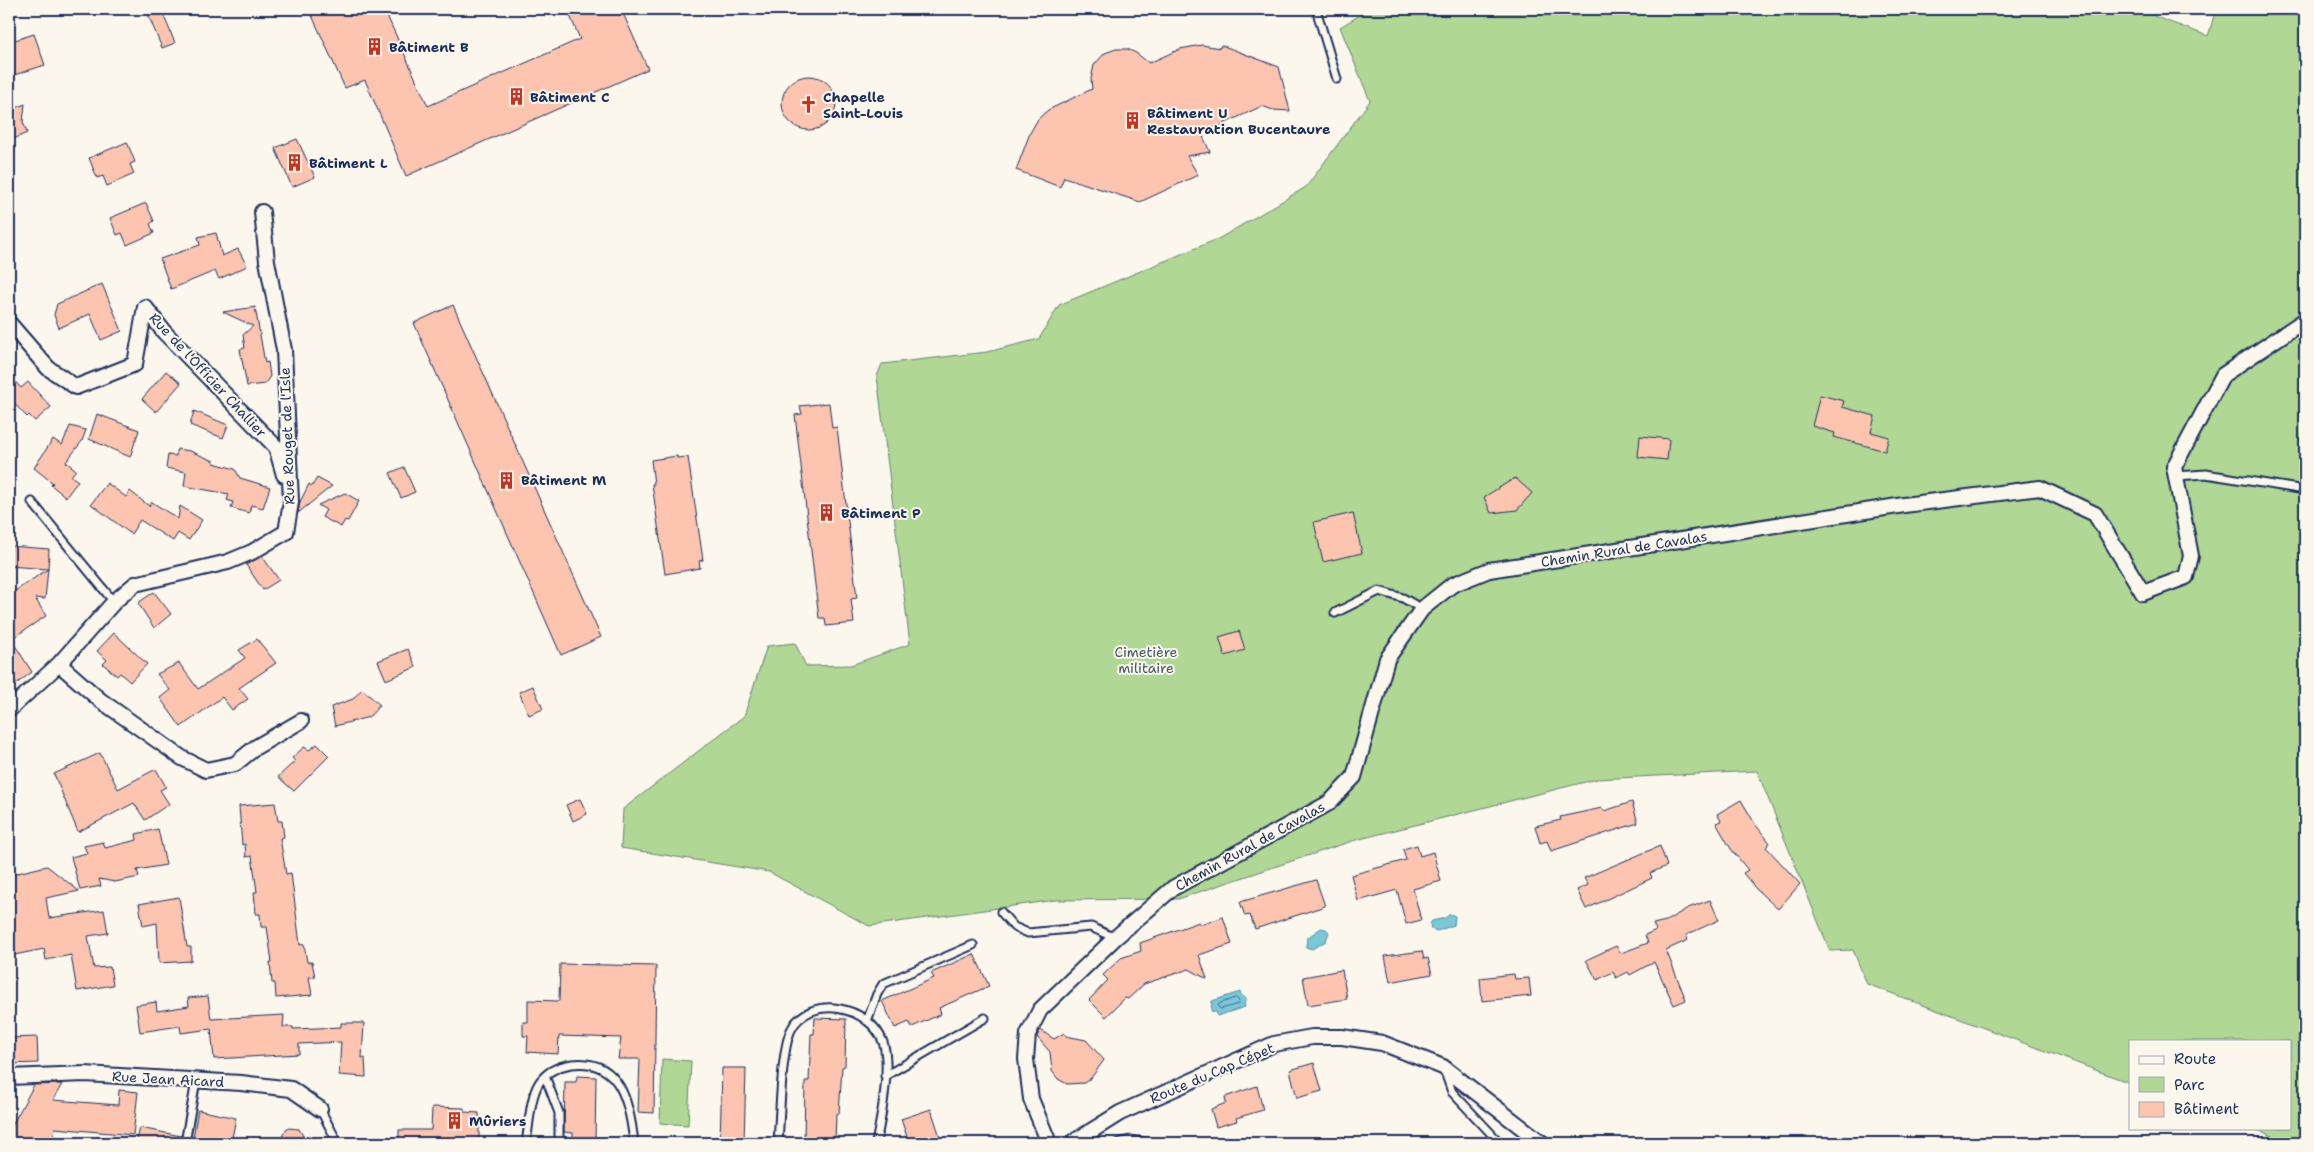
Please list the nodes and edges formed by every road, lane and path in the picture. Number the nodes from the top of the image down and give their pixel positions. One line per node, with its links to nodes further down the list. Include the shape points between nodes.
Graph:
1 (1316, 9): 2 (lane)
2 (1337, 79)
3 (262, 212): 9 (street, Rue Rouget de l'Isle, via 267,261 284,350)
4 (2305, 320): 6 (street, Chemin Rural de Cavalas, via 2224,374 2174,467)
5 (9, 323): 9 (street, Rue de l'Officier Challier, via 48,368 76,387 136,364 145,307 164,332 276,447)
6 (2176, 476): 7 (lane, via 2206,474); 11 (street, Chemin Rural de Cavalas, via 2191,556 2186,577 2143,593 2095,514 2040,488 1904,505 1489,570 1452,585)
7 (2305, 490)
8 (32, 502): 10 (lane)
9 (291, 502): 10 (street, Rue Rouget de l'Isle, via 286,532 252,552 228,562 135,584)
10 (114, 602): 13 (street, Rue Rouget de l'Isle)
11 (1422, 609): 12 (lane, via 1379,590); 17 (street, Chemin Rural de Cavalas, via 1387,659 1354,777 1329,803 1173,888)
12 (1335, 613)
13 (59, 664): 14 (street, Rue Rouget de l'Isle); 15 (street, via 100,700 182,758 206,770 235,764 256,746)
14 (9, 710)
15 (301, 721)
16 (1002, 912): 17 (lane, via 1014,927 1028,933 1091,927)
17 (1115, 938): 35 (street, Chemin Rural de Cavalas, via 1040,1010 1028,1034 1026,1059 1031,1100)
18 (973, 945): 20 (lane, via 883,984)
19 (985, 1018): 23 (lane)
20 (867, 1021): 23 (lane, via 884,1044); 33 (lane, via 846,1010 830,1008 807,1013 797,1021 787,1047)
21 (1443, 1067): 27 (street, Route du Cap Cépet, via 1382,1043 1342,1037 1312,1037 1274,1044 1120,1113); 39 (lane, via 1452,1092); 40 (street, Route du Cap Cépet)
22 (546, 1076): 30 (lane, via 535,1092); 31 (lane, via 559,1113); 32 (lane, via 555,1069 575,1064 606,1070 625,1098)
23 (885, 1076): 34 (lane)
24 (9, 1077): 25 (street, Rue Jean Aicard, via 85,1074)
25 (196, 1081): 26 (street, Rue Jean Aicard, via 291,1089); 28 (lane)
26 (320, 1109): 29 (lane)
27 (1077, 1139): 36 (lane)
28 (185, 1143)
29 (338, 1143)
30 (526, 1143)
31 (559, 1143)
32 (634, 1143)
33 (778, 1143)
34 (876, 1143)
35 (1049, 1143)
36 (1098, 1143)
37 (1118, 1143): 38 (lane, via 1130,1140)
38 (1151, 1143)
39 (1500, 1143)
40 (1542, 1143)

